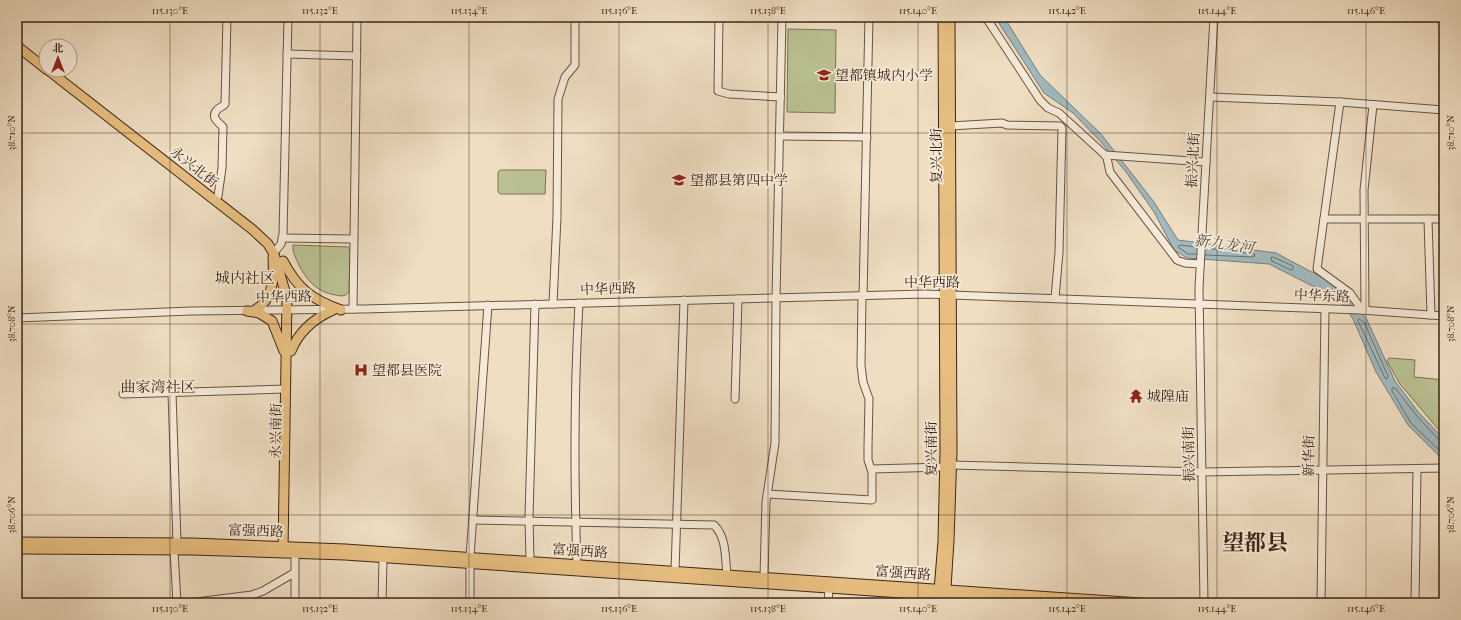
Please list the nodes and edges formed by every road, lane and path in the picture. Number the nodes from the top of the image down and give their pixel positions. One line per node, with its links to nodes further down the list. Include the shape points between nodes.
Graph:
1 (227, 17): 30 (street, via 225,104 217,110 215,116 216,122 223,128)
2 (288, 17): 14 (street)
3 (575, 17): 48 (street, via 575,65 565,77 558,99)
4 (718, 17): 20 (street, via 718,91)
5 (782, 17): 20 (street)
6 (869, 17): 27 (street)
7 (943, 17): 40 (main road, 复兴北街)
8 (950, 17): 25 (main road, 复兴北街)
9 (984, 17): 28 (street, via 1043,104 1059,113)
10 (1214, 17): 21 (street, 振兴北街)
11 (356, 21): 16 (street)
12 (17, 39): 15 (main road)
13 (17, 46): 17 (main road, 永兴北街)
14 (287, 54): 16 (street); 35 (street)
15 (38, 56)
16 (357, 56): 36 (street)
17 (38, 62)
18 (59, 78): 37 (main road, 永兴北街)
19 (66, 78): 30 (main road, 永兴北街)
20 (781, 97): 26 (street)
21 (1210, 97): 22 (street); 29 (street, 振兴北街)
22 (1340, 102): 23 (street); 31 (street)
23 (1373, 105): 24 (street); 32 (street, via 1364,190)
24 (1444, 110)
25 (950, 126): 40 (main road, 复兴北街); 43 (street, via 1002,123 1062,128 1059,252)
26 (779, 136): 27 (street); 42 (street)
27 (867, 137): 41 (street)
28 (1107, 155): 29 (street); 39 (street, via 1110,172 1177,260 1185,263)
29 (1206, 162): 39 (street, 振兴北街)
30 (218, 196): 37 (main road, 永兴北街, via 267,235)
31 (1324, 219): 32 (street); 55 (street, via 1318,271 1350,293)
32 (1364, 219): 33 (street); 55 (street)
33 (1428, 219): 34 (street); 57 (street)
34 (1444, 219)
35 (282, 238): 36 (street); 37 (street)
36 (354, 239): 51 (street)
37 (275, 249): 38 (main road, 永兴北街); 53 (main road, 永兴北街); 56 (main road, via 271,291 264,304)
38 (283, 261): 53 (main road, 永兴北街, via 292,294); 54 (main road, via 298,285)
39 (1200, 262): 50 (street, 振兴北街)
40 (948, 294): 41 (street, 中华西路); 43 (street, 中华西路); 65 (main road, 复兴南街)
41 (863, 296): 42 (street, 中华西路); 67 (street, via 861,365 869,399 868,460)
42 (776, 298): 44 (street, 中华西路); 71 (street, via 775,443)
43 (1055, 298): 50 (street, 中华西路)
44 (738, 299): 45 (street, 中华西路); 64 (street)
45 (684, 300): 46 (street, 中华西路); 75 (street)
46 (579, 303): 48 (street, 中华西路); 74 (street, via 575,375)
47 (535, 304): 48 (street, 中华西路); 49 (street, 中华西路); 73 (street)
48 (553, 304)
49 (488, 305): 51 (street, 中华西路); 72 (street)
50 (1199, 305): 52 (street, 中华东路); 70 (street, 振兴南街)
51 (353, 309): 54 (street, 中华西路)
52 (1325, 309): 55 (street, 中华东路); 69 (street, 新华街)
53 (289, 310): 54 (street, 中华西路); 56 (street, 中华西路); 60 (main road, 永兴南街)
54 (337, 310): 60 (main road, via 322,315 305,328 298,335)
55 (1363, 310): 57 (street, 中华东路)
56 (251, 311): 59 (street, 中华西路); 60 (main road, via 272,320)
57 (1431, 315): 58 (street, 中华东路)
58 (1444, 316)
59 (17, 318)
60 (289, 355): 61 (main road, 永兴南街); 79 (main road, 永兴南街)
61 (285, 389): 62 (street); 79 (main road, 永兴南街)
62 (172, 393): 63 (street); 77 (street)
63 (123, 394)
64 (735, 399)
65 (948, 466): 67 (street); 70 (street); 89 (main road, 复兴南街)
66 (1444, 468): 68 (street)
67 (871, 469): 71 (street, via 872,500)
68 (1417, 469): 69 (street); 100 (street)
69 (1322, 470): 70 (street); 99 (street, 新华街)
70 (1202, 472): 98 (street, 振兴南街)
71 (767, 494): 87 (street)
72 (473, 520): 73 (street); 81 (street)
73 (529, 520): 74 (street); 82 (street)
74 (576, 521): 75 (street); 83 (street)
75 (678, 524): 84 (street); 86 (street, via 714,525 720,531 725,550)
76 (17, 542): 77 (main road, 富强西路)
77 (176, 547): 78 (main road, 富强西路); 79 (main road, 富强西路); 90 (street)
78 (17, 549)
79 (288, 550): 80 (main road, 富强西路); 81 (main road, 富强西路); 85 (street)
80 (383, 558): 81 (main road, 富强西路); 93 (street)
81 (470, 560): 82 (main road, 富强西路); 88 (main road, 富强西路); 94 (street)
82 (530, 561): 83 (main road, 富强西路)
83 (577, 564): 84 (main road, 富强西路)
84 (675, 571): 86 (main road, 富强西路)
85 (294, 573): 91 (street, via 252,595); 92 (street)
86 (726, 575): 87 (main road, 富强西路)
87 (764, 577): 89 (main road, 富强西路)
88 (829, 588): 89 (main road, 富强西路); 95 (street)
89 (942, 596): 96 (main road, 富强西路); 97 (main road, 富强西路)
90 (178, 603)
91 (188, 603)
92 (295, 603)
93 (382, 603)
94 (470, 603)
95 (828, 603)
96 (1048, 603)
97 (1141, 603)
98 (1204, 603)
99 (1321, 603)
100 (1415, 603)

